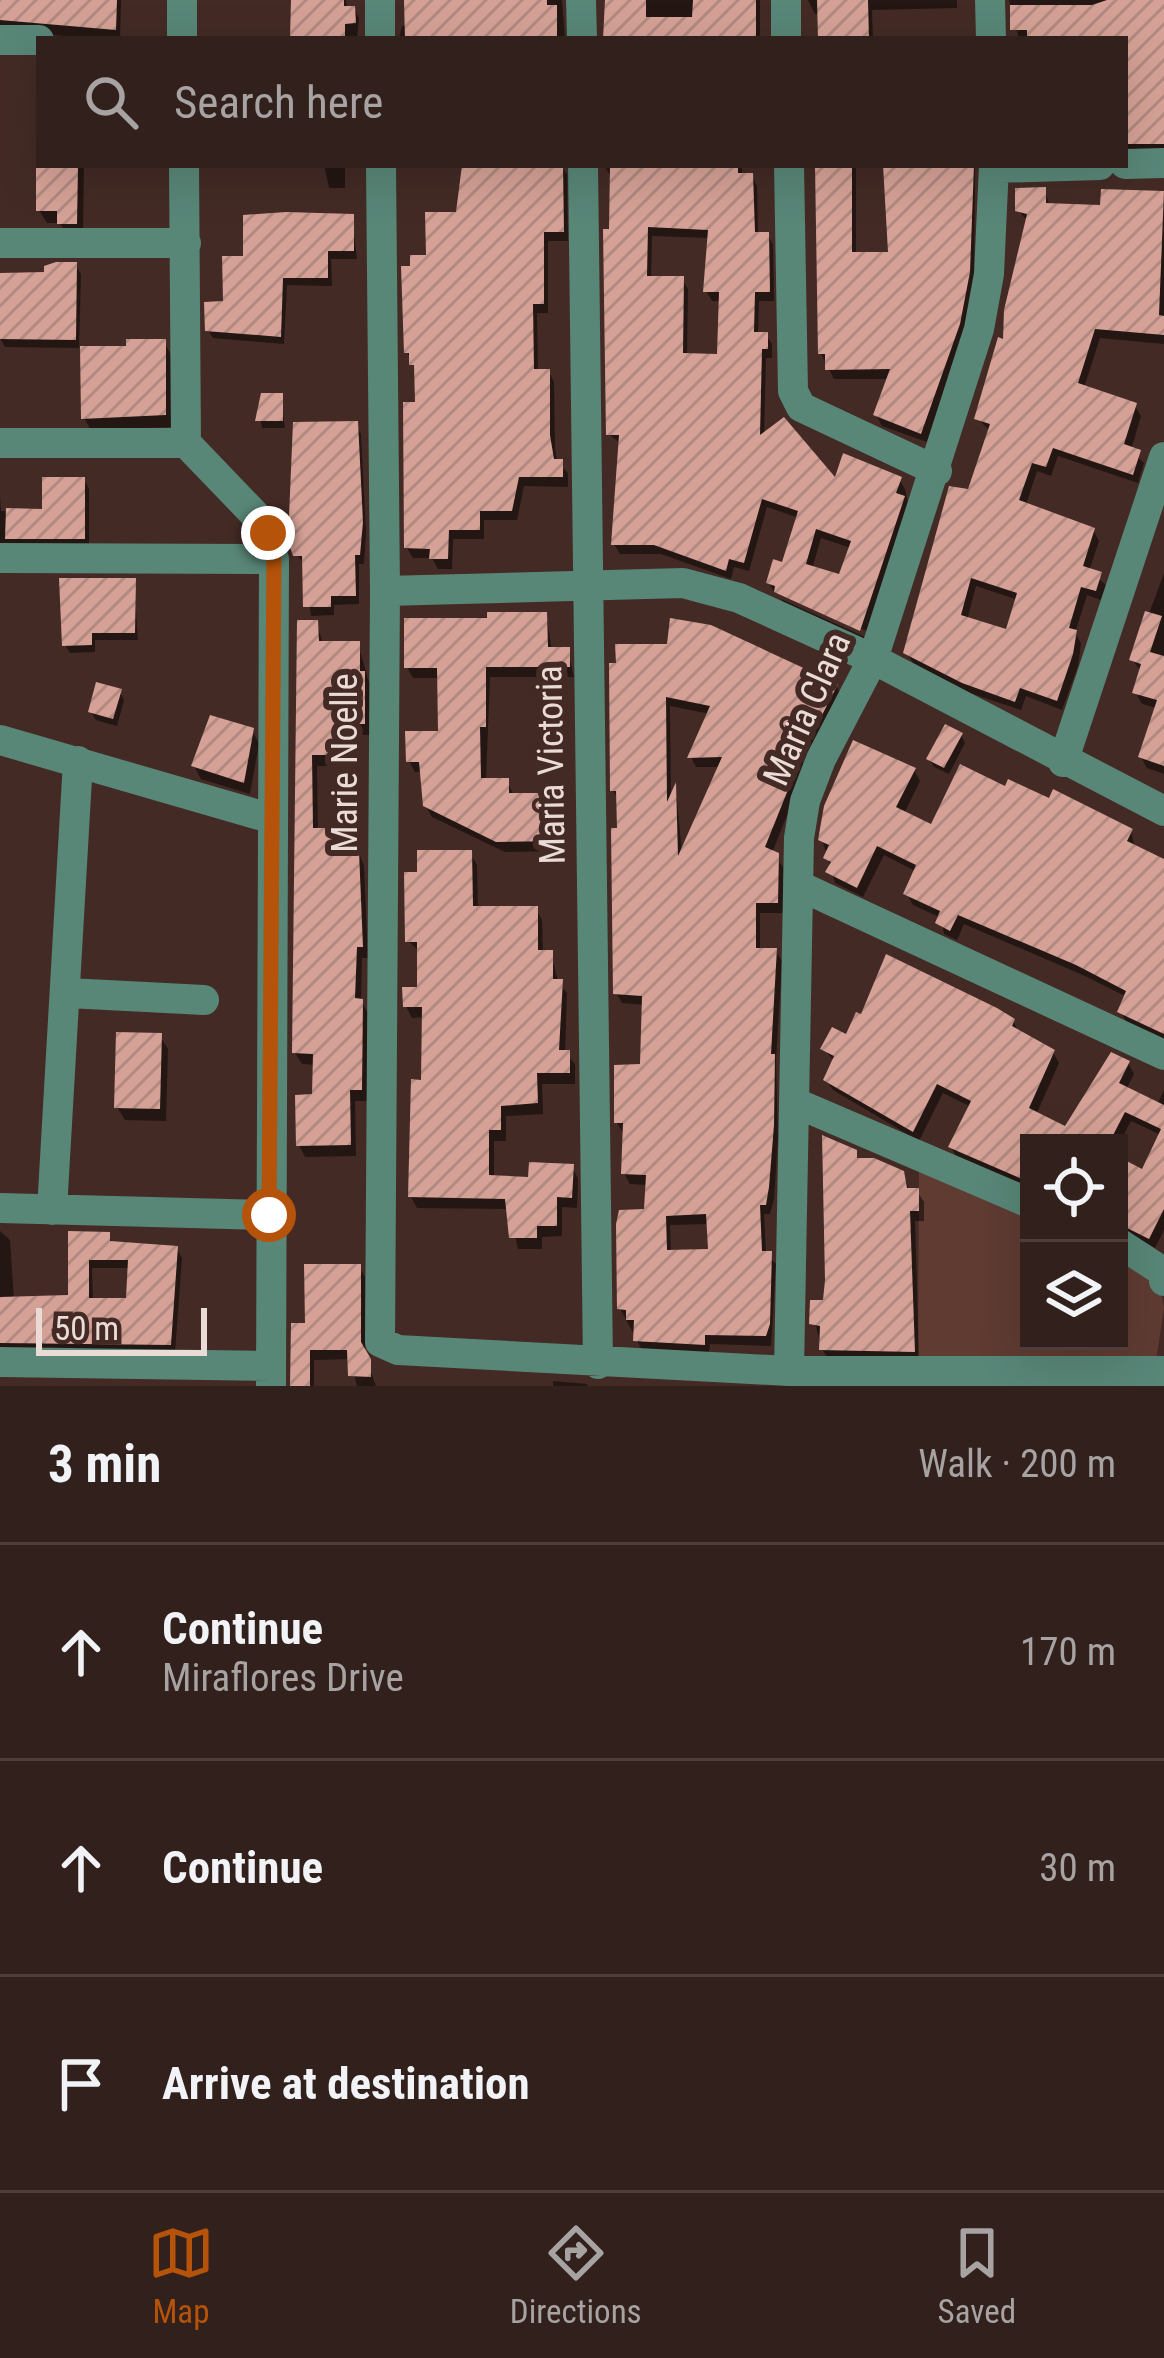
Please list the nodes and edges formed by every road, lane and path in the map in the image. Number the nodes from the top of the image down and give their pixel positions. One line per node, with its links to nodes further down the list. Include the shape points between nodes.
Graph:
1 (182, 0): 6 (street)
2 (380, 0): 7 (street)
3 (581, 0): 8 (street)
4 (786, 0): 9 (street)
5 (990, 0): 10 (street)
6 (182, 36)
7 (380, 36)
8 (582, 36)
9 (786, 36)
10 (991, 36)
11 (0, 40): 12 (street)
12 (36, 40)
13 (1164, 163): 14 (street)
14 (1128, 164)
15 (184, 168): 21 (street)
16 (382, 168): 29 (street, Marie Noelle)
17 (583, 168): 28 (street, Maria Victoria)
18 (789, 168): 25 (street, via 793,391 800,407)
19 (994, 168): 25 (street, Maria Clara, via 982,310)
20 (0, 243): 21 (street)
21 (185, 243): 23 (street)
22 (0, 443): 23 (street)
23 (186, 443): 27 (street, via 260,520)
24 (1164, 458): 33 (street)
25 (937, 471): 30 (street, Maria Clara)
26 (0, 558): 27 (street)
27 (274, 559): 35 (street)
28 (588, 585): 29 (street); 30 (street, via 683,583 739,598); 49 (street, Maria Victoria)
29 (385, 591): 49 (street, Marie Noelle, via 380,1342 398,1351)
30 (873, 659): 33 (street); 36 (street, Maria Clara, via 805,801)
31 (0, 740): 32 (street)
32 (78, 761): 35 (street); 37 (street)
33 (1063, 762): 34 (street)
34 (1164, 811)
35 (273, 819): 44 (street)
36 (802, 887): 39 (street); 40 (street, Maria Clara)
37 (68, 993): 38 (street); 43 (street)
38 (204, 1000)
39 (1164, 1055)
40 (796, 1103): 41 (street); 50 (street, Maria Clara)
41 (1020, 1200)
42 (0, 1208): 43 (street)
43 (52, 1210): 44 (street)
44 (269, 1215): 51 (street)
45 (1128, 1249): 46 (street, via 1162,1270)
46 (1164, 1281)
47 (0, 1362): 51 (street)
48 (1162, 1362): 50 (street)
49 (598, 1364): 50 (street)
50 (790, 1371)
51 (271, 1376)

